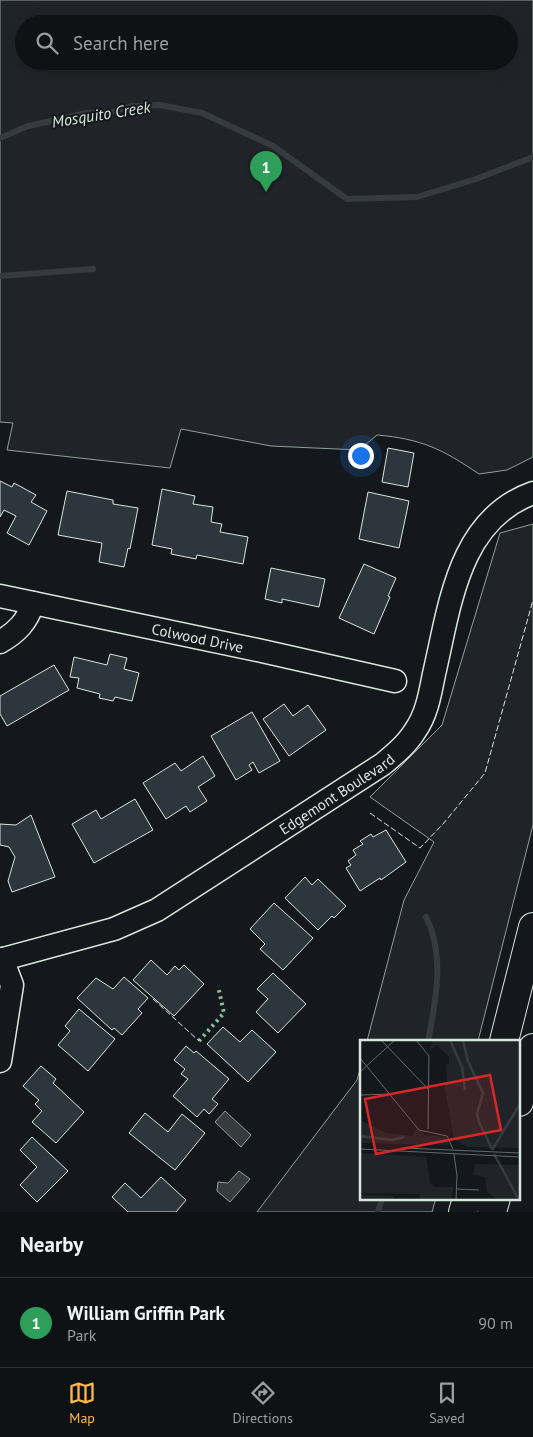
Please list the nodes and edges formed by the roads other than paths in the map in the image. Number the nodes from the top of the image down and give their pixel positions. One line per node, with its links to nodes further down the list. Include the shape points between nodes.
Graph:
1 (533, 493): 7 (street, Edgemont Boulevard, via 492,517 463,559 427,708 415,732 399,750 383,764 157,910 114,929)
2 (0, 596): 3 (street, Colwood Drive)
3 (33, 603): 4 (street, via 28,618 15,633); 5 (street, Colwood Drive)
4 (0, 642)
5 (396, 682)
6 (533, 927): 8 (highway)
7 (1, 960): 10 (street, via 12,985)
8 (504, 1040)
9 (533, 1048): 11 (highway)
10 (0, 1061)
11 (520, 1098)

